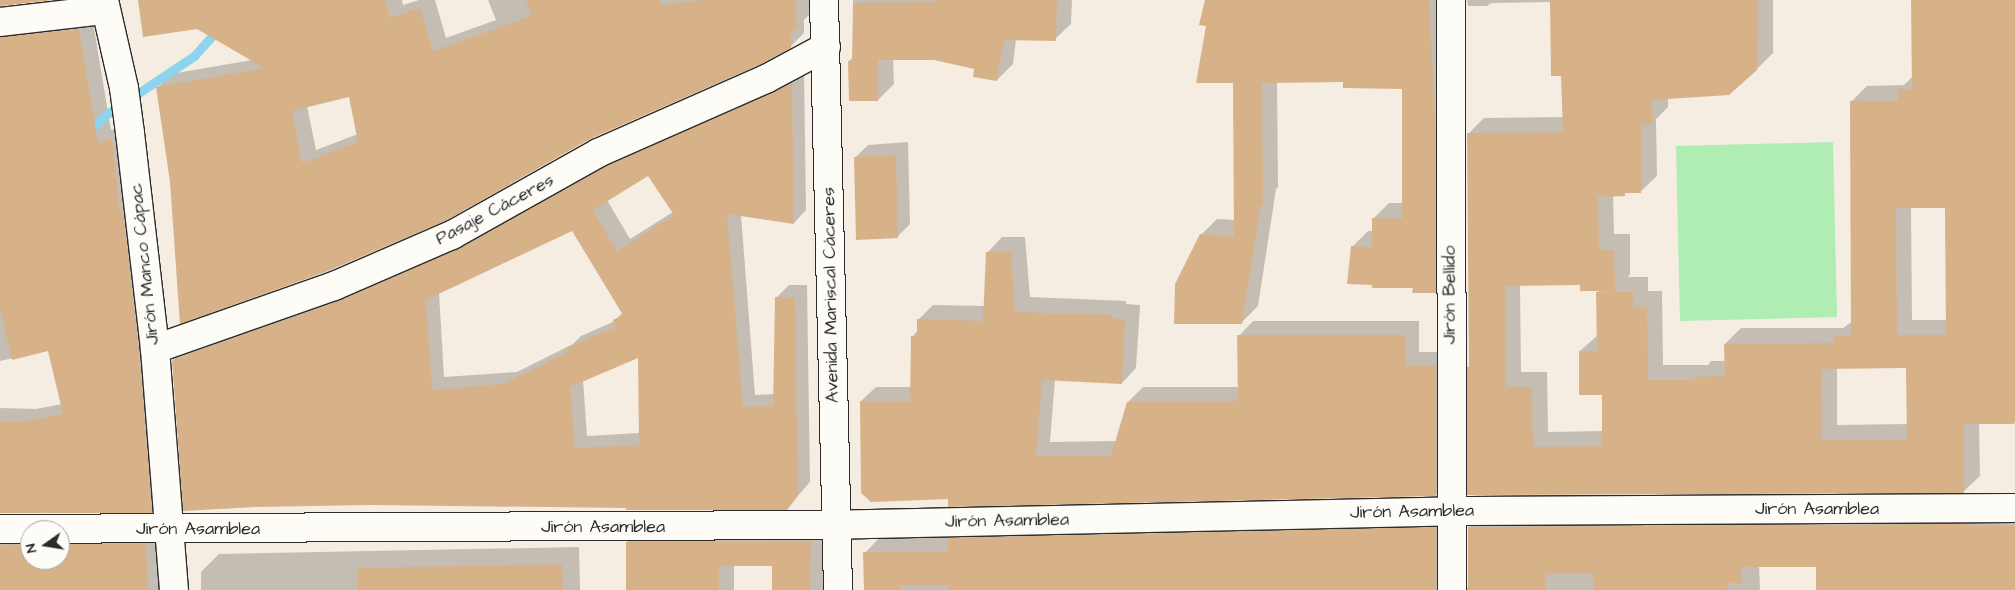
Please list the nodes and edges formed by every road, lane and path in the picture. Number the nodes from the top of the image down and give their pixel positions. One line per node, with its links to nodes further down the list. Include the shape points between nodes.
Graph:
1 (824, 0): 5 (street, Avenida Mariscal Cáceres)
2 (1451, 0): 8 (street, Jirón Bellido)
3 (104, 5): 4 (street); 6 (street, Jirón Manco Cápac, via 124,88)
4 (0, 22)
5 (826, 47): 6 (street, Pasaje Cáceres, via 766,79 598,153 452,235 334,286); 9 (street, Avenida Mariscal Cáceres)
6 (154, 349): 11 (street, Jirón Manco Cápac)
7 (2015, 508): 8 (street, Jirón Asamblea)
8 (1451, 512): 9 (street, Jirón Asamblea); 14 (street, Jirón Bellido)
9 (836, 524): 11 (street, Jirón Asamblea); 13 (street, Avenida Mariscal Cáceres)
10 (0, 529): 11 (street, Jirón Asamblea)
11 (168, 530): 12 (street, Jirón Manco Cápac)
12 (174, 590)
13 (838, 590)
14 (1452, 590)

